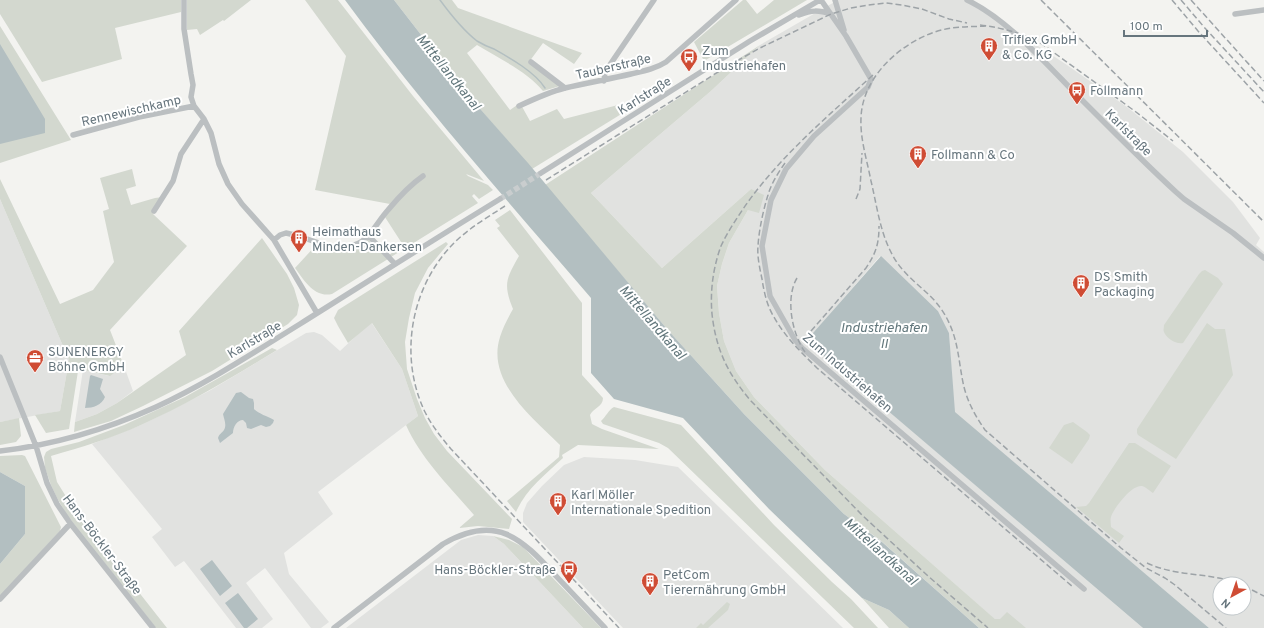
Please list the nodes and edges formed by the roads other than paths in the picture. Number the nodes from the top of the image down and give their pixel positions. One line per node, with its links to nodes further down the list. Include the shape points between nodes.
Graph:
1 (184, 0): 15 (street, via 184,29 192,74 191,97)
2 (654, 0): 13 (street, via 605,72)
3 (736, 0): 13 (street, Tauberstraße, via 666,62 651,69)
4 (821, 0): 8 (street, Zum Industriehafen); 10 (street, Karlstraße)
5 (835, 0): 11 (street, Zum Industriehafen)
6 (967, 0): 25 (street, Karlstraße, via 993,16 1032,49 1112,131 1184,199)
7 (1264, 10): 9 (street)
8 (831, 14): 10 (street, via 820,10); 11 (street, Zum Industriehafen)
9 (1235, 14)
10 (786, 20): 19 (street, Karlstraße)
11 (846, 36): 32 (street, Zum Industriehafen, via 871,79 868,87 814,136 786,169 771,200 762,246 770,296 794,340 802,348)
12 (531, 62): 14 (street, Tauberstraße)
13 (604, 81): 14 (street, Tauberstraße)
14 (565, 88): 16 (street, Tauberstraße)
15 (194, 106): 17 (street); 18 (street, Rennewischkamp, via 139,117)
16 (519, 106)
17 (204, 119): 22 (street, via 181,154 173,181); 24 (street, via 211,132 228,184)
18 (73, 135)
19 (540, 173)
20 (423, 176): 23 (street, via 387,210)
21 (500, 198): 26 (street, Karlstraße)
22 (154, 211)
23 (369, 236): 24 (street, via 355,245 346,247 335,247 286,233); 26 (street)
24 (274, 240): 27 (street)
25 (1264, 258)
26 (395, 264): 27 (street, Karlstraße)
27 (317, 313): 29 (street, Karlstraße, via 191,390 157,407 71,438)
28 (0, 356): 29 (street, Hans-Böckler-Straße)
29 (36, 446): 30 (street, Karlstraße); 31 (street, Hans-Böckler-Straße, via 47,484)
30 (0, 451)
31 (70, 524): 33 (street); 34 (street, Hans-Böckler-Straße)
32 (1084, 589)
33 (0, 599)
34 (153, 628)
35 (334, 628): 36 (street, via 452,538 467,532 487,531 513,537 529,548)
36 (605, 628)

